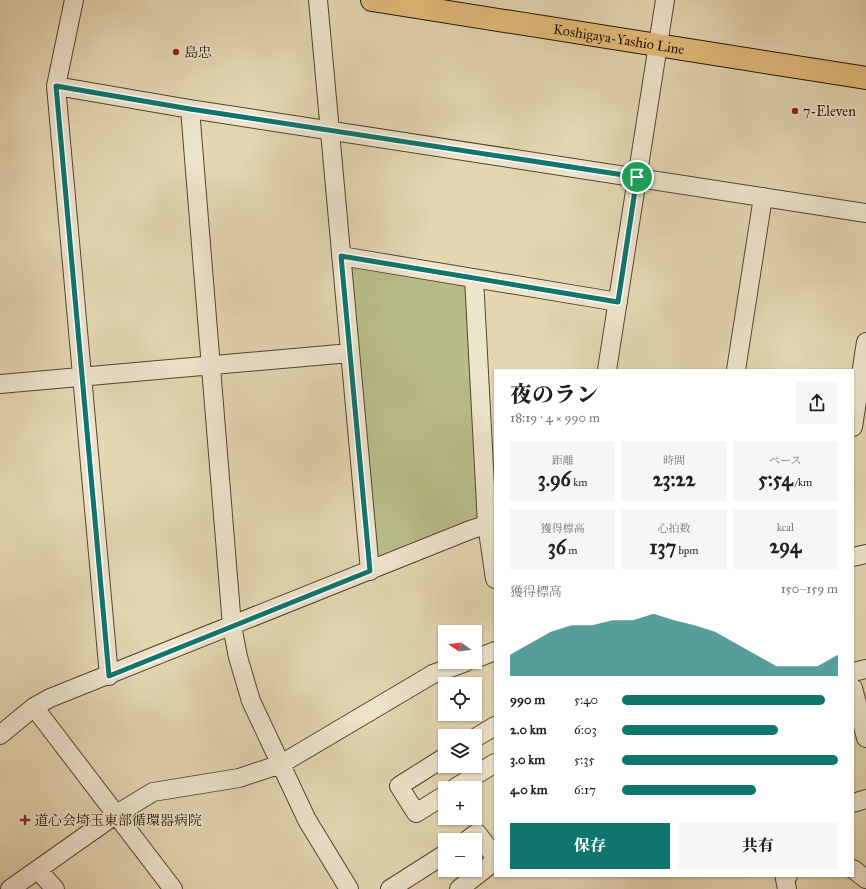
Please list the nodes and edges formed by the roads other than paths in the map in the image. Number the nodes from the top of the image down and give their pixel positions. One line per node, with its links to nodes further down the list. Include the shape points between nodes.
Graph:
1 (74, 0): 7 (street)
2 (318, 0): 9 (street)
3 (372, 0): 5 (main road, Koshigaya-Yashio Line)
4 (665, 0): 5 (street)
5 (658, 45): 6 (main road, Koshigaya-Yashio Line); 10 (street)
6 (866, 78)
7 (56, 86): 8 (street); 21 (street)
8 (190, 109): 9 (street); 18 (street)
9 (330, 129): 10 (street); 13 (street)
10 (637, 177): 11 (street); 15 (street)
11 (763, 197): 12 (street); 20 (street)
12 (866, 213)
13 (341, 256): 14 (street); 17 (street)
14 (474, 278): 15 (street); 26 (street)
15 (618, 302): 19 (street)
16 (866, 342): 23 (street)
17 (350, 353): 18 (street); 30 (street)
18 (211, 365): 21 (street); 31 (street)
19 (607, 369)
20 (736, 369)
21 (83, 376): 22 (street); 37 (street)
22 (0, 384)
23 (854, 420)
24 (866, 431): 25 (street)
25 (854, 434)
26 (491, 523): 29 (street); 30 (street)
27 (866, 554): 28 (street)
28 (854, 557)
29 (494, 565)
30 (370, 571): 31 (street)
31 (232, 626): 37 (street); 45 (street, via 250,701)
32 (494, 651): 33 (street)
33 (482, 656)
34 (447, 669): 45 (street, via 433,674)
35 (866, 669): 36 (street)
36 (854, 672)
37 (109, 676): 39 (street)
38 (854, 692): 43 (street)
39 (34, 707): 42 (street); 51 (street)
40 (494, 727): 41 (street)
41 (482, 734)
42 (0, 735)
43 (866, 738)
44 (438, 761): 48 (street, via 399,786 416,813)
45 (281, 764): 51 (street, via 239,778 153,792); 64 (street, via 307,820)
46 (493, 767): 47 (street)
47 (468, 781)
48 (438, 799)
49 (866, 799): 50 (street)
50 (854, 803)
51 (115, 815): 56 (street); 63 (street)
52 (482, 839): 53 (street)
53 (494, 856)
54 (438, 858): 65 (street)
55 (494, 862): 60 (street)
56 (38, 870): 61 (street); 62 (street)
57 (854, 870): 59 (street)
58 (787, 877): 66 (street)
59 (866, 879)
60 (470, 886)
61 (10, 889)
62 (55, 889)
63 (173, 889)
64 (349, 889)
65 (390, 889)
66 (787, 889)

